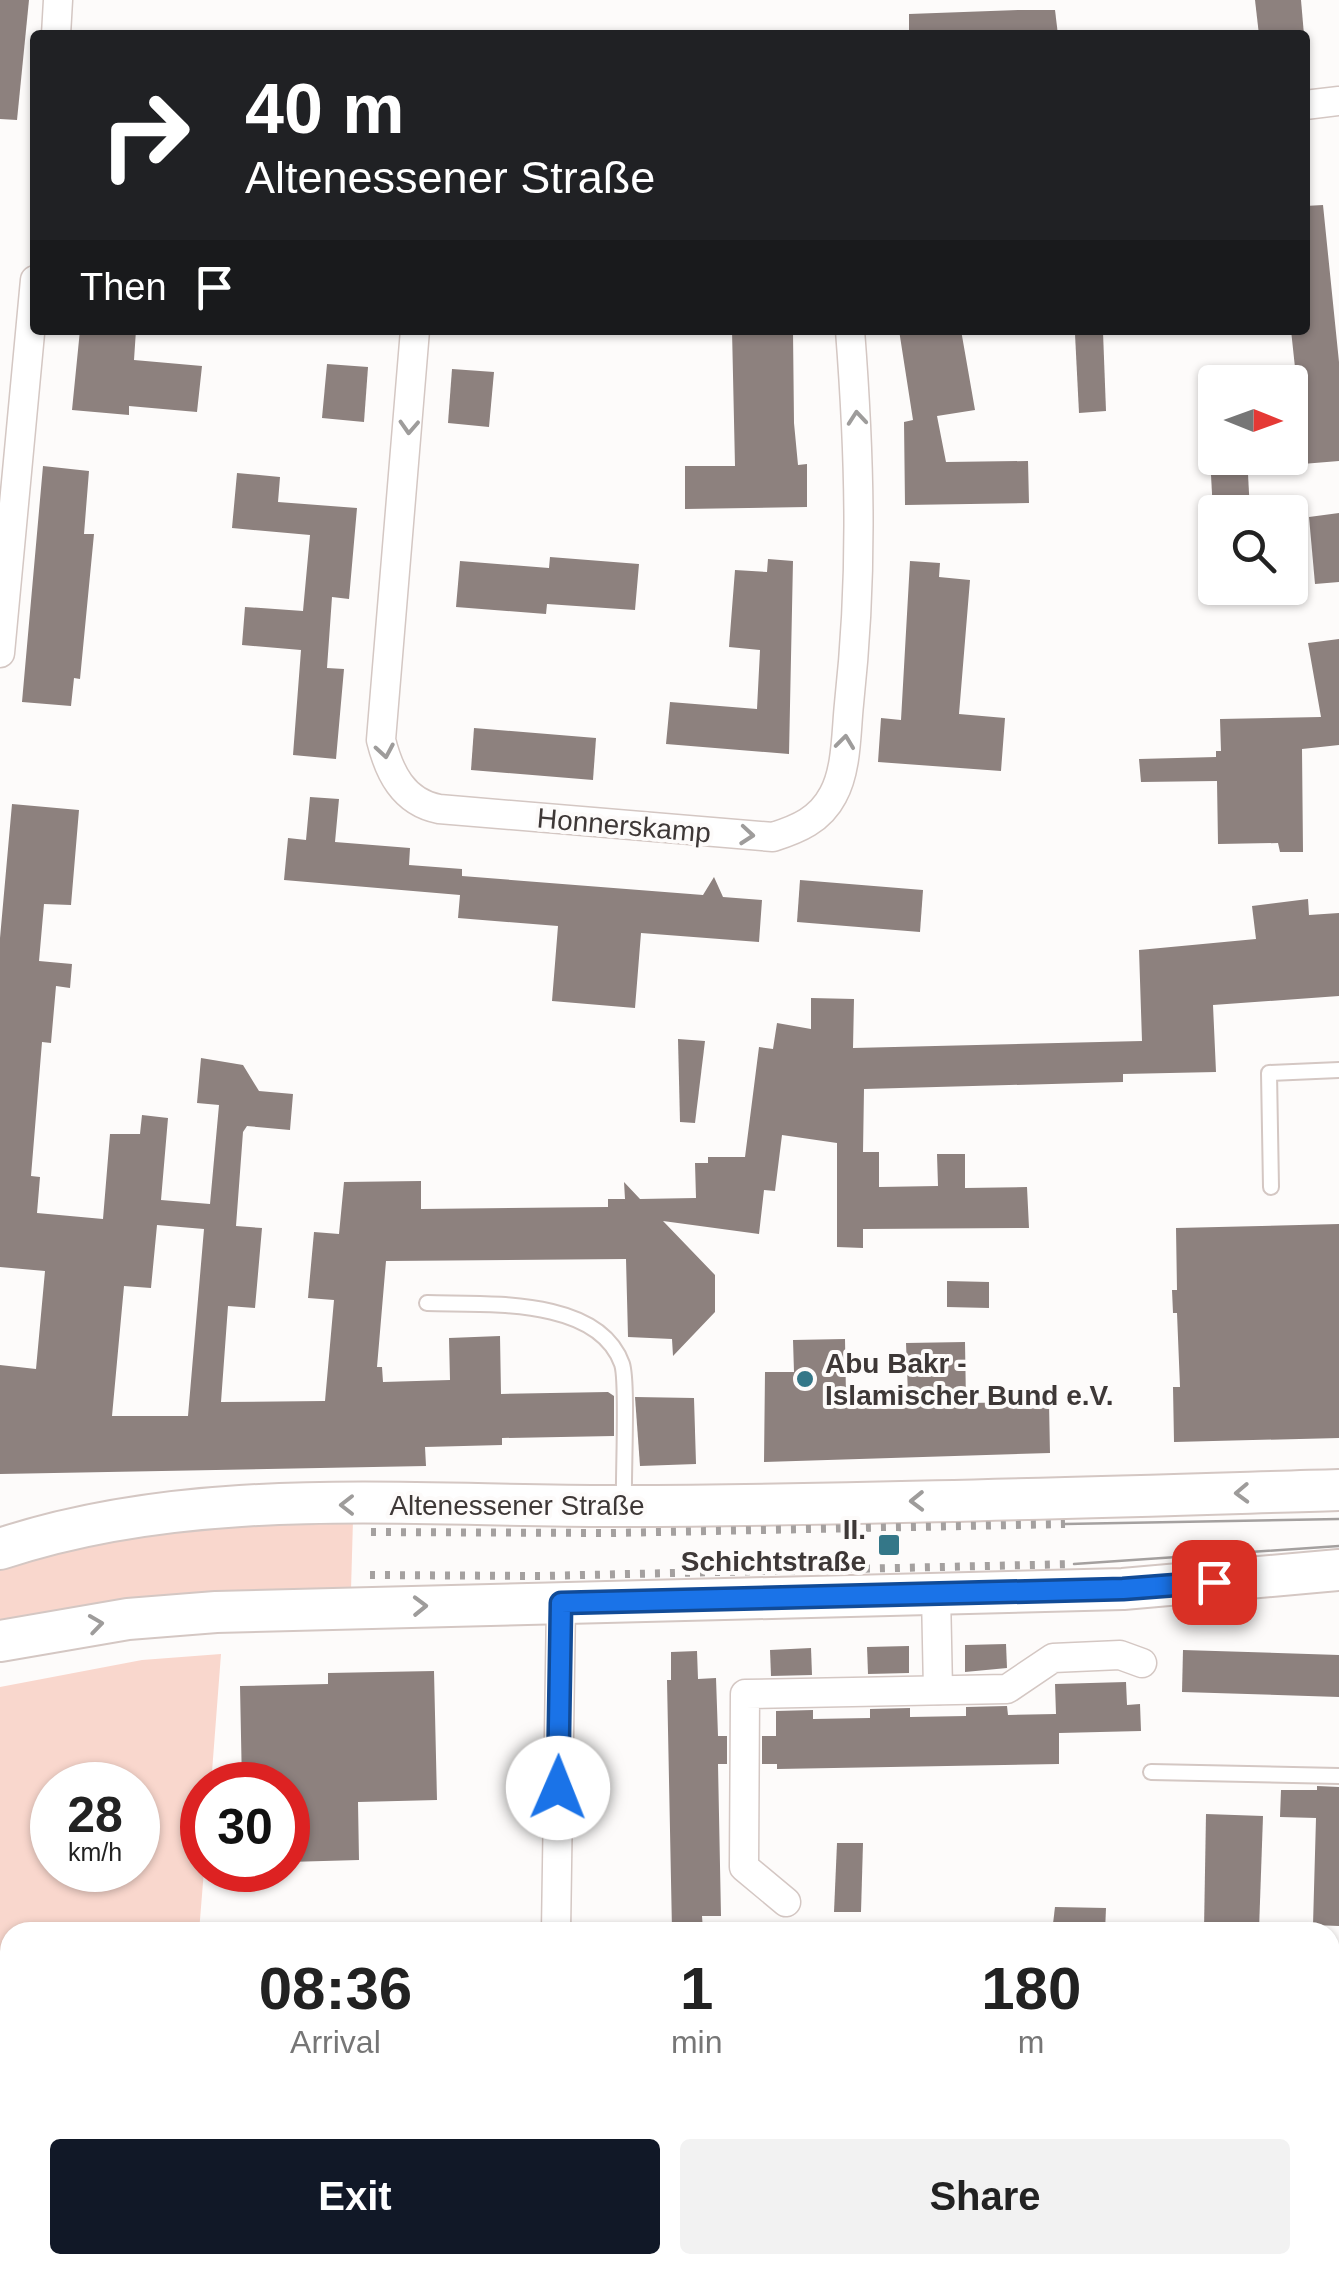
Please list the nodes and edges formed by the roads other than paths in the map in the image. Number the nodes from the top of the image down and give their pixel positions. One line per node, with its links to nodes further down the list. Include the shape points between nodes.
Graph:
1 (58, 0): 2 (street)
2 (56, 30)
3 (1339, 101): 4 (street)
4 (1310, 104)
5 (30, 333): 8 (street)
6 (415, 335): 7 (street, Honnerskamp, one-way to 7, via 382,740 389,771 431,808 773,837 805,827 833,795 842,762 858,628 862,474)
7 (850, 335)
8 (0, 653)
9 (1339, 1070): 10 (lane, via 1269,1073)
10 (1271, 1187)
11 (427, 1303): 13 (lane, via 550,1308 593,1330 622,1364)
12 (1339, 1490): 13 (main road, Altenessener Straße, one-way to 13)
13 (624, 1506): 14 (main road, Altenessener Straße, one-way to 14, via 227,1509 99,1524)
14 (0, 1549)
15 (1339, 1570): 16 (main road, via 1123,1589)
16 (936, 1594): 17 (main road); 20 (street)
17 (561, 1603): 18 (main road, one-way to 17, via 216,1612); 24 (street)
18 (0, 1641)
19 (1142, 1663): 20 (street, via 1120,1655 1053,1658 1007,1689)
20 (938, 1690): 23 (street, via 745,1694 744,1867)
21 (1151, 1772): 22 (lane)
22 (1339, 1776)
23 (786, 1902)
24 (556, 1922)

